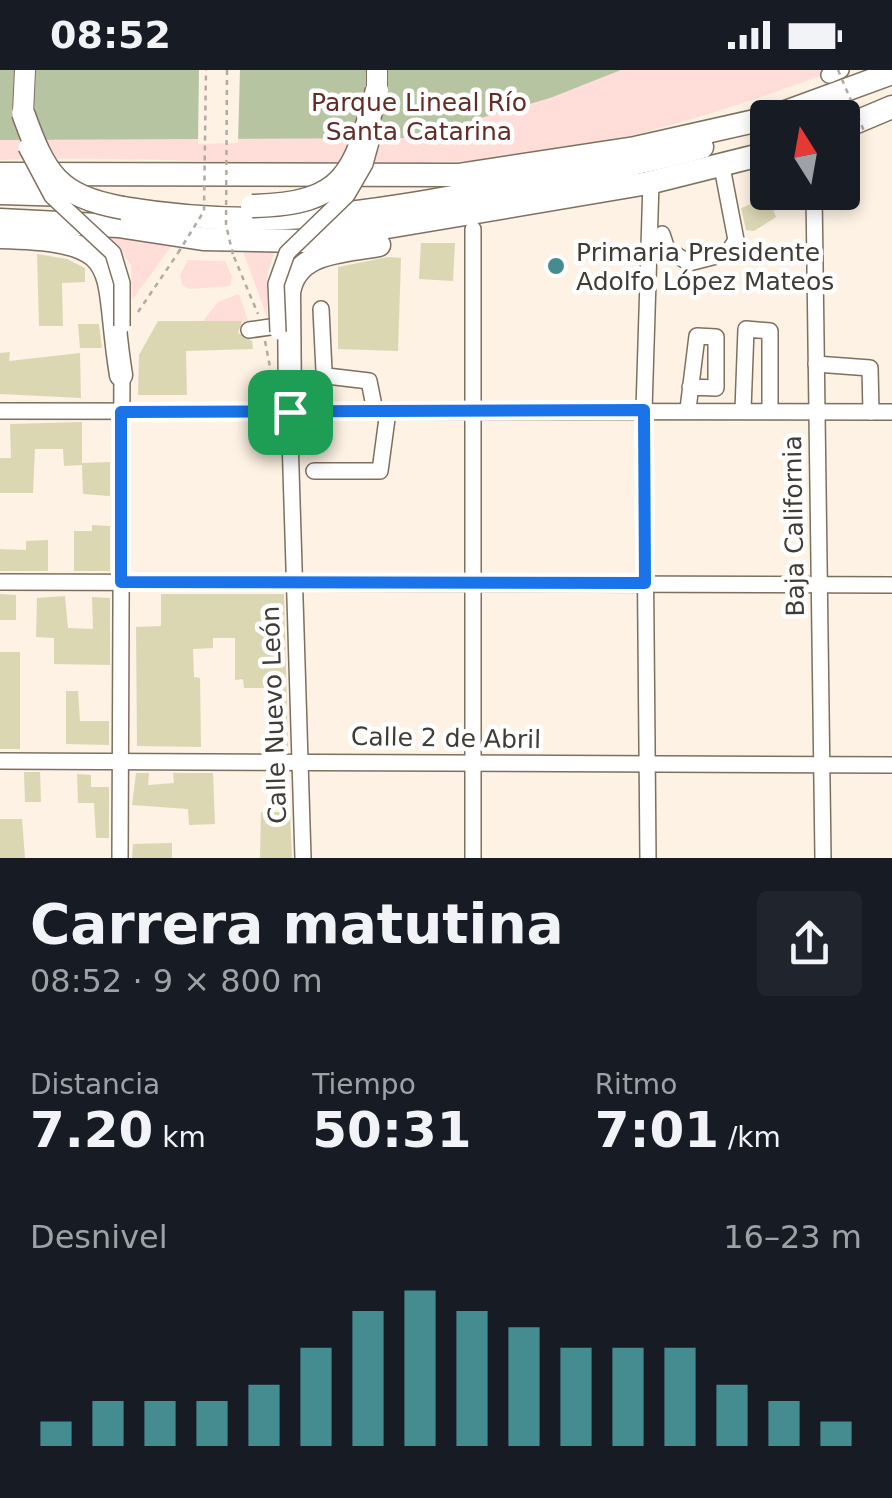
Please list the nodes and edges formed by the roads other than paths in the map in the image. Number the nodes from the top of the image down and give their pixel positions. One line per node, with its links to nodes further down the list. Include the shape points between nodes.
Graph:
1 (25, 70): 6 (main road)
2 (892, 73): 4 (highway)
3 (377, 80): 14 (highway, bridge, via 356,154 331,190 306,202 252,206); 22 (street, Calle Nuevo León, bridge, via 371,149 358,180 296,241 280,268)
4 (818, 100)
5 (892, 107): 9 (highway)
6 (24, 113): 8 (highway, bridge, via 53,177 78,196 242,221 346,216 631,166); 24 (street, bridge, via 26,148 42,183 117,261)
7 (750, 122): 12 (highway, via 635,148 458,174)
8 (750, 126)
9 (860, 126)
10 (750, 159): 11 (highway)
11 (722, 167): 13 (highway); 18 (street, via 736,240 728,253 689,263 667,249)
12 (0, 174)
13 (650, 182): 16 (highway, via 304,241); 17 (highway, via 614,203); 28 (street)
14 (0, 192)
15 (814, 210): 23 (street, Baja California)
16 (0, 220)
17 (473, 228): 27 (street); 35 (highway, via 302,263 288,293)
18 (662, 234)
19 (0, 237): 24 (highway, via 71,241 97,256 112,294)
20 (321, 309): 32 (street, via 324,371 372,383)
21 (254, 324): 22 (street)
22 (277, 329): 35 (street, Calle Nuevo León)
23 (816, 364): 33 (street, Baja California); 36 (street, via 870,368)
24 (127, 382): 34 (street)
25 (690, 388): 26 (street)
26 (688, 409): 28 (street); 29 (street)
27 (472, 410): 28 (street); 32 (street); 43 (street)
28 (644, 410): 42 (street)
29 (744, 410): 30 (street); 30 (street, via 746,330 770,330)
30 (770, 410): 33 (street)
31 (0, 411): 34 (street)
32 (382, 411): 35 (street); 38 (street, via 380,471)
33 (818, 411): 36 (street); 44 (street, Baja California)
34 (121, 412): 35 (street); 40 (street)
35 (290, 412): 41 (street, Calle Nuevo León)
36 (870, 412): 37 (street)
37 (892, 412)
38 (314, 471)
39 (0, 582): 40 (street)
40 (121, 582): 41 (street); 47 (street)
41 (295, 583): 43 (street); 48 (street, Calle Nuevo León)
42 (645, 583): 43 (street); 44 (street); 51 (street)
43 (472, 584): 49 (street)
44 (820, 585): 45 (street); 50 (street, Baja California)
45 (892, 585)
46 (0, 760): 47 (street, Calle 2 de Abril)
47 (120, 762): 48 (street, Calle 2 de Abril); 53 (street)
48 (300, 762): 49 (street, Calle 2 de Abril); 54 (street, Calle Nuevo León)
49 (473, 762): 51 (street, Calle 2 de Abril); 55 (street)
50 (822, 764): 51 (street, Calle 2 de Abril); 52 (street, Calle 2 de Abril); 57 (street, Baja California)
51 (646, 765): 56 (street)
52 (892, 765)
53 (120, 858)
54 (303, 858)
55 (473, 858)
56 (648, 858)
57 (823, 858)

